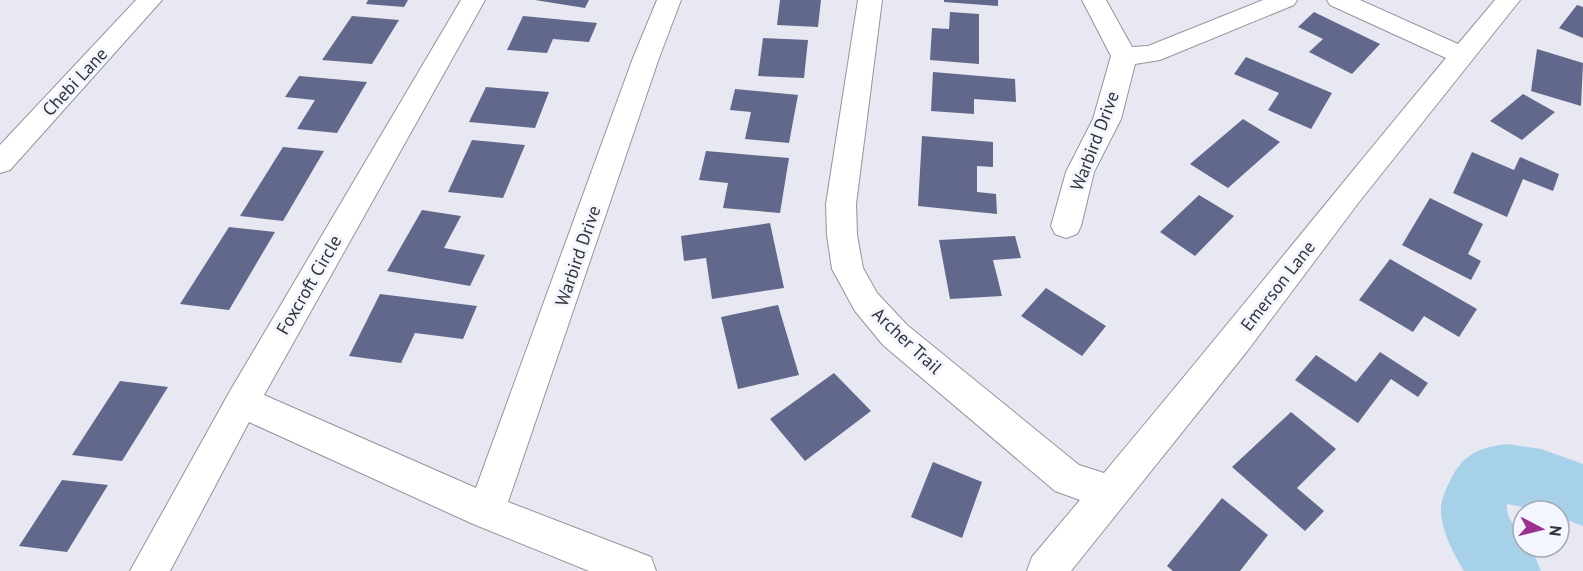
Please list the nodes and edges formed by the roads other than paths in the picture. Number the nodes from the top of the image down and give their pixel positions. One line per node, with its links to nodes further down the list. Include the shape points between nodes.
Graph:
1 (150, 0): 11 (street, Chebi Lane)
2 (473, 0): 13 (street, Foxcroft Circle)
3 (669, 0): 15 (street, Warbird Drive)
4 (870, 0): 14 (street, Archer Trail, via 841,204 848,269 866,302 895,335 1068,478)
5 (1094, 0): 9 (street)
6 (1285, 0): 9 (street, via 1151,54)
7 (1339, 0): 10 (street)
8 (1508, 0): 10 (street, Emerson Lane)
9 (1124, 56): 12 (street, Warbird Drive, via 1107,118 1080,172)
10 (1462, 57): 14 (street, Emerson Lane)
11 (0, 163)
12 (1066, 226)
13 (242, 402): 15 (street); 16 (street, Foxcroft Circle)
14 (1111, 493): 18 (street, Emerson Lane)
15 (486, 511): 17 (street)
16 (149, 571)
17 (637, 571)
18 (1046, 571)

